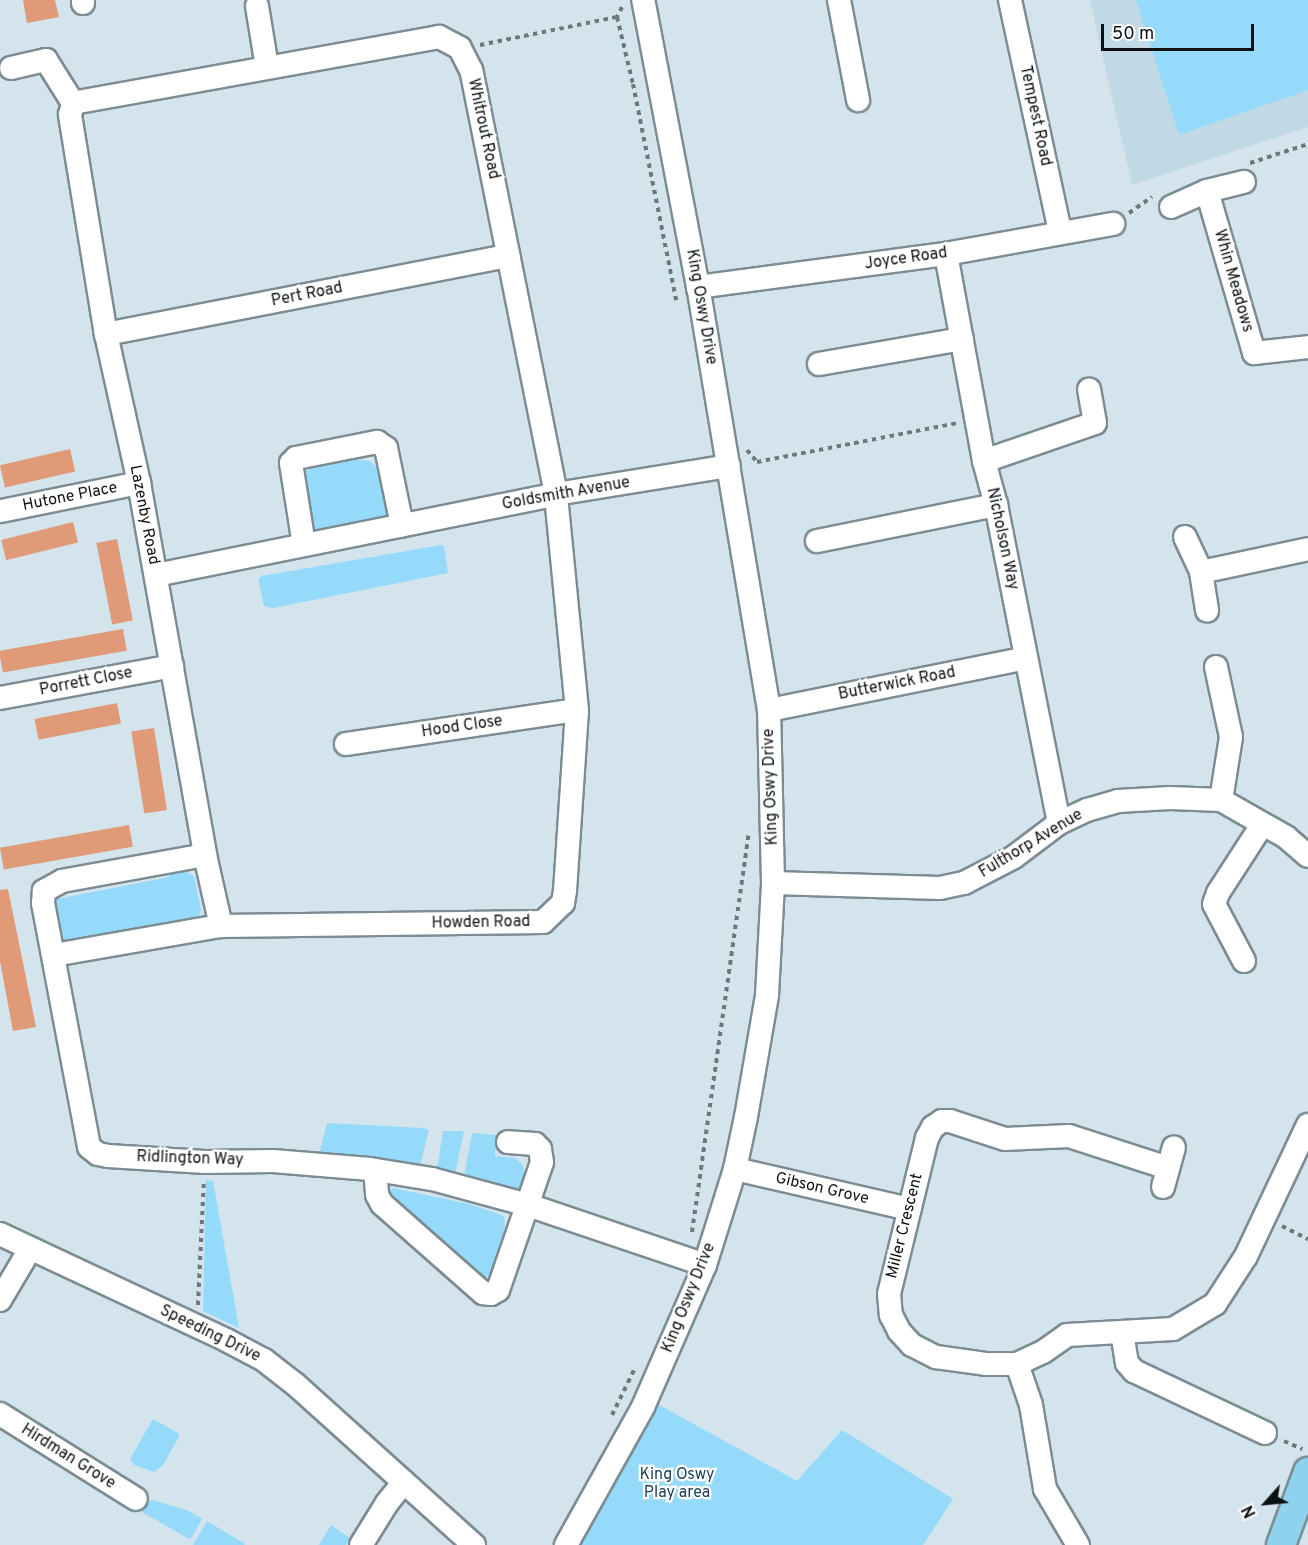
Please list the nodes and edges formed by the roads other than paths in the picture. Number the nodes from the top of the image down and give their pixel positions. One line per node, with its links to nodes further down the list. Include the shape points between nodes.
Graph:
1 (643, 0): 16 (street, King Oswy Drive)
2 (839, 0): 7 (street)
3 (1010, 0): 13 (street, Tempest Road)
4 (257, 6): 5 (street)
5 (267, 67): 8 (street); 15 (street, Whitrout Road, via 439,37 460,48 471,70)
6 (11, 68): 8 (street, via 46,60)
7 (858, 99)
8 (73, 104): 17 (street, Lazenby Road, via 70,115)
9 (1244, 182): 10 (street)
10 (1207, 191): 11 (street); 19 (street, Whin Meadows, via 1254,353)
11 (1171, 207)
12 (1113, 224): 13 (street, Joyce Road)
13 (1060, 232): 14 (street, Joyce Road)
14 (946, 254): 16 (street, Joyce Road); 18 (street, Nicholson Way)
15 (509, 256): 17 (street, Pert Road); 25 (street, Whitrout Road)
16 (698, 287): 23 (street, King Oswy Drive)
17 (106, 334): 24 (street, Lazenby Road)
18 (962, 339): 20 (street); 22 (street, Nicholson Way)
19 (1308, 347)
20 (819, 364)
21 (1089, 390): 22 (street, via 1095,423)
22 (984, 461): 26 (street, Nicholson Way)
23 (729, 466): 25 (street, Goldsmith Avenue); 41 (street, King Oswy Drive)
24 (139, 483): 27 (street, Hutone Place); 34 (street, Lazenby Road)
25 (556, 494): 28 (street, Goldsmith Avenue); 40 (street, Howden Road)
26 (996, 505): 30 (street); 36 (street, Nicholson Way)
27 (1, 513)
28 (402, 525): 31 (street, Goldsmith Avenue); 31 (street, via 386,448 377,442 296,458 291,463)
29 (1185, 537): 33 (street)
30 (817, 541)
31 (304, 545): 34 (street, Goldsmith Avenue)
32 (1308, 549): 33 (street)
33 (1201, 572): 35 (street)
34 (156, 576): 37 (street, Lazenby Road)
35 (1208, 611)
36 (1026, 658): 41 (street, Butterwick Road); 44 (street, Nicholson Way)
37 (172, 666): 39 (street, Porrett Close); 46 (street, Lazenby Road)
38 (1216, 667): 43 (street, via 1231,737)
39 (0, 698)
40 (577, 710): 42 (street, Hood Close); 49 (street, Howden Road, via 565,891 563,903 543,922)
41 (768, 710): 48 (street, King Oswy Drive)
42 (346, 744)
43 (1221, 800): 44 (street, Fulthorp Avenue, via 1118,801); 45 (street, Fulthorp Avenue)
44 (1059, 823): 48 (street, Fulthorp Avenue, via 1014,857 964,883 940,888)
45 (1262, 825): 47 (street, Fulthorp Avenue, via 1286,837); 51 (street, via 1214,904)
46 (205, 855): 49 (street, Lazenby Road); 50 (street, Ridlington Way, via 53,884 44,891 43,903)
47 (1308, 856)
48 (773, 883): 55 (street, King Oswy Drive, via 767,995)
49 (222, 926): 50 (street, Howden Road)
50 (54, 955): 56 (street, Ridlington Way, via 90,1147 98,1154 205,1162 273,1161)
51 (1245, 961)
52 (1308, 1125): 63 (street, Miller Crescent, via 1246,1256 1215,1304 1173,1329)
53 (508, 1142): 57 (street, via 535,1144 540,1149 542,1162)
54 (1168, 1168): 58 (street, Miller Crescent, via 1069,1136 1005,1139 942,1121 927,1138)
55 (735, 1169): 58 (street, Gibson Grove); 61 (street, King Oswy Drive)
56 (375, 1170): 57 (street, Ridlington Way, via 432,1179); 57 (street, via 377,1195 382,1203 483,1293 498,1290)
57 (528, 1205): 61 (street, Ridlington Way)
58 (909, 1209): 64 (street, Miller Crescent, via 889,1294 891,1315 899,1331 912,1345 936,1357 986,1365)
59 (0, 1234): 60 (street, Speeding Drive)
60 (30, 1249): 62 (street); 68 (street, Speeding Drive, via 264,1360)
61 (696, 1262): 72 (street, King Oswy Drive, via 643,1407)
62 (0, 1300)
63 (1122, 1332): 64 (street, Miller Crescent, via 1067,1335); 66 (street, via 1127,1362 1134,1371)
64 (1017, 1364): 73 (street, via 1031,1406 1045,1489)
65 (0, 1414): 69 (street, Hirdman Grove)
66 (1265, 1433)
67 (1308, 1472): 74 (main road)
68 (404, 1482): 70 (street); 71 (street, Speeding Drive)
69 (136, 1499)
70 (361, 1545)
71 (474, 1545)
72 (566, 1545)
73 (1078, 1545)
74 (1281, 1545)

